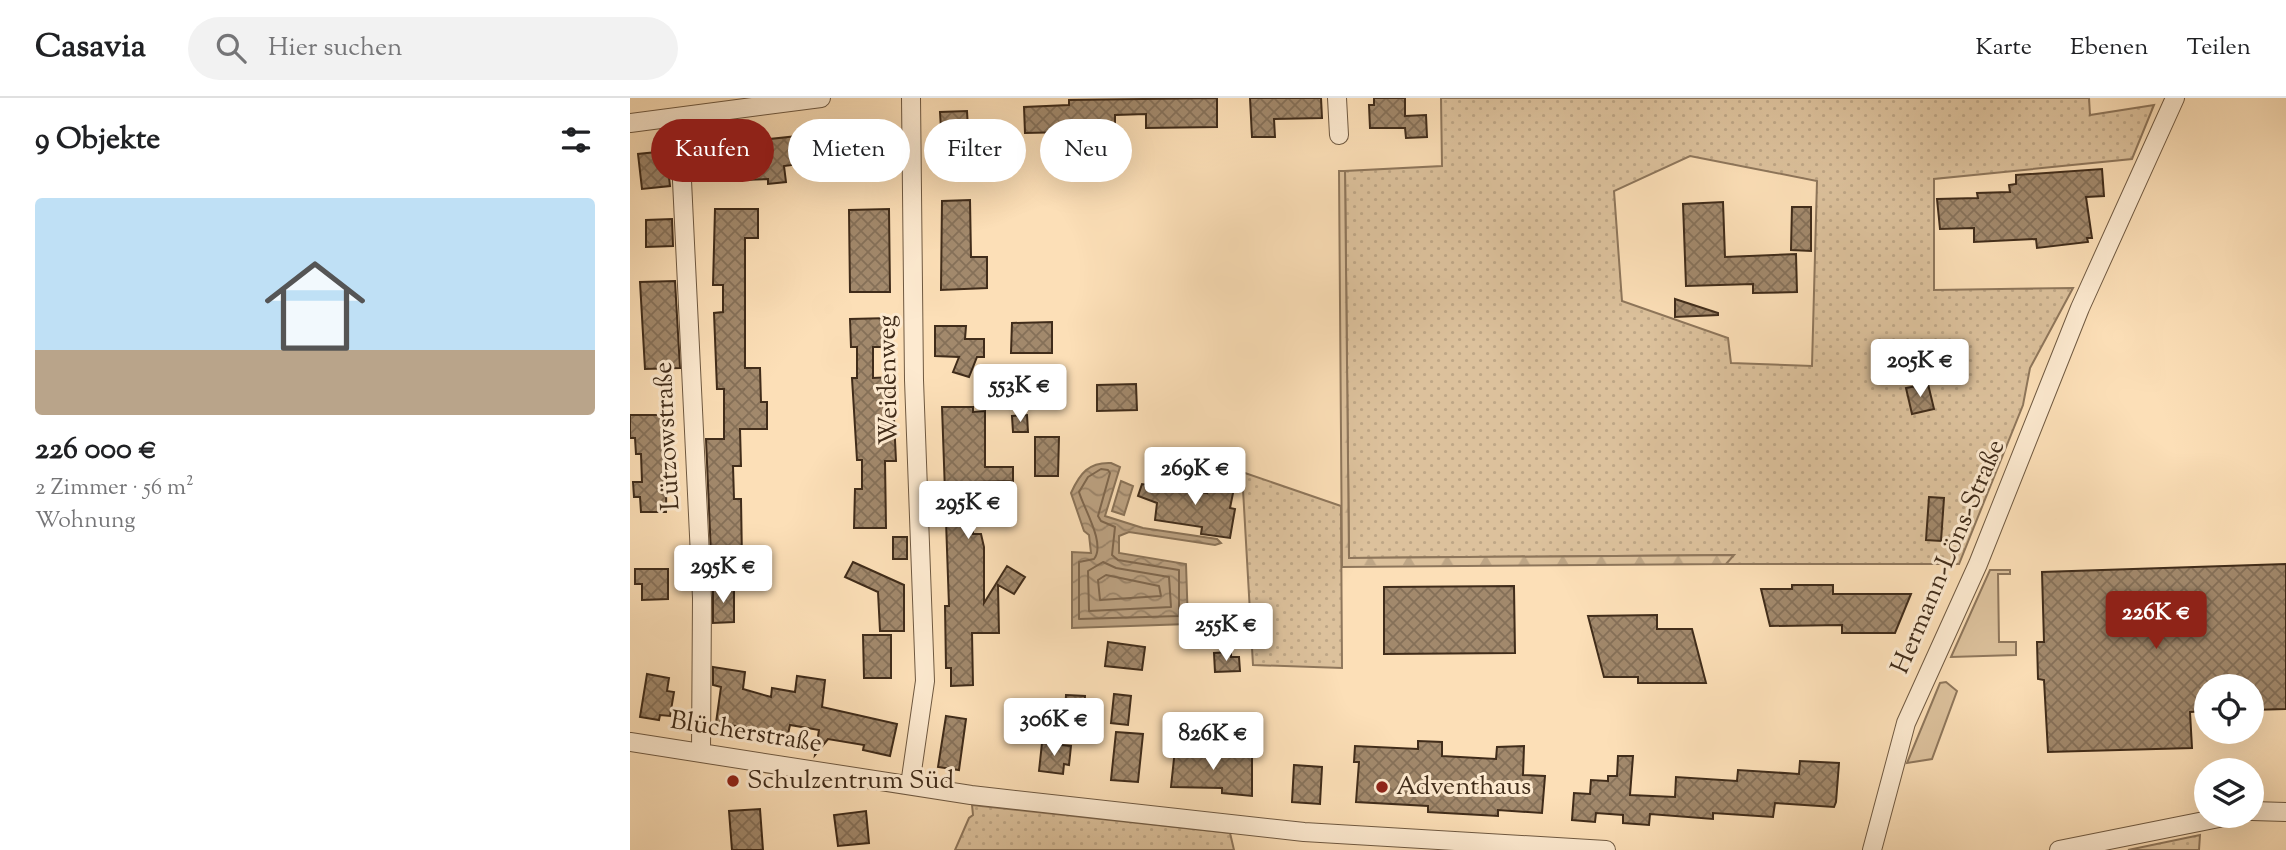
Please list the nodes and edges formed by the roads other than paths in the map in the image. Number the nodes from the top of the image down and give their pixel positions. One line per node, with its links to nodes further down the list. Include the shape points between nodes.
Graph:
1 (821, 98): 5 (street)
2 (911, 98): 10 (street, Weidenweg, via 914,380 925,681)
3 (1338, 98): 7 (street)
4 (2175, 98): 15 (street, Hermann-Löns-Straße, via 2080,308 1976,570 1906,723)
5 (679, 118): 6 (street); 9 (street, Lützowstraße, via 702,598)
6 (630, 123)
7 (1339, 135)
8 (630, 742): 9 (street, Blücherstraße)
9 (701, 752): 10 (street, Blücherstraße)
10 (910, 785): 14 (street, Blücherstraße, via 1304,832)
11 (2264, 811): 12 (street)
12 (2286, 812)
13 (2194, 823): 16 (street)
14 (1606, 850)
15 (1872, 850)
16 (2059, 850)

